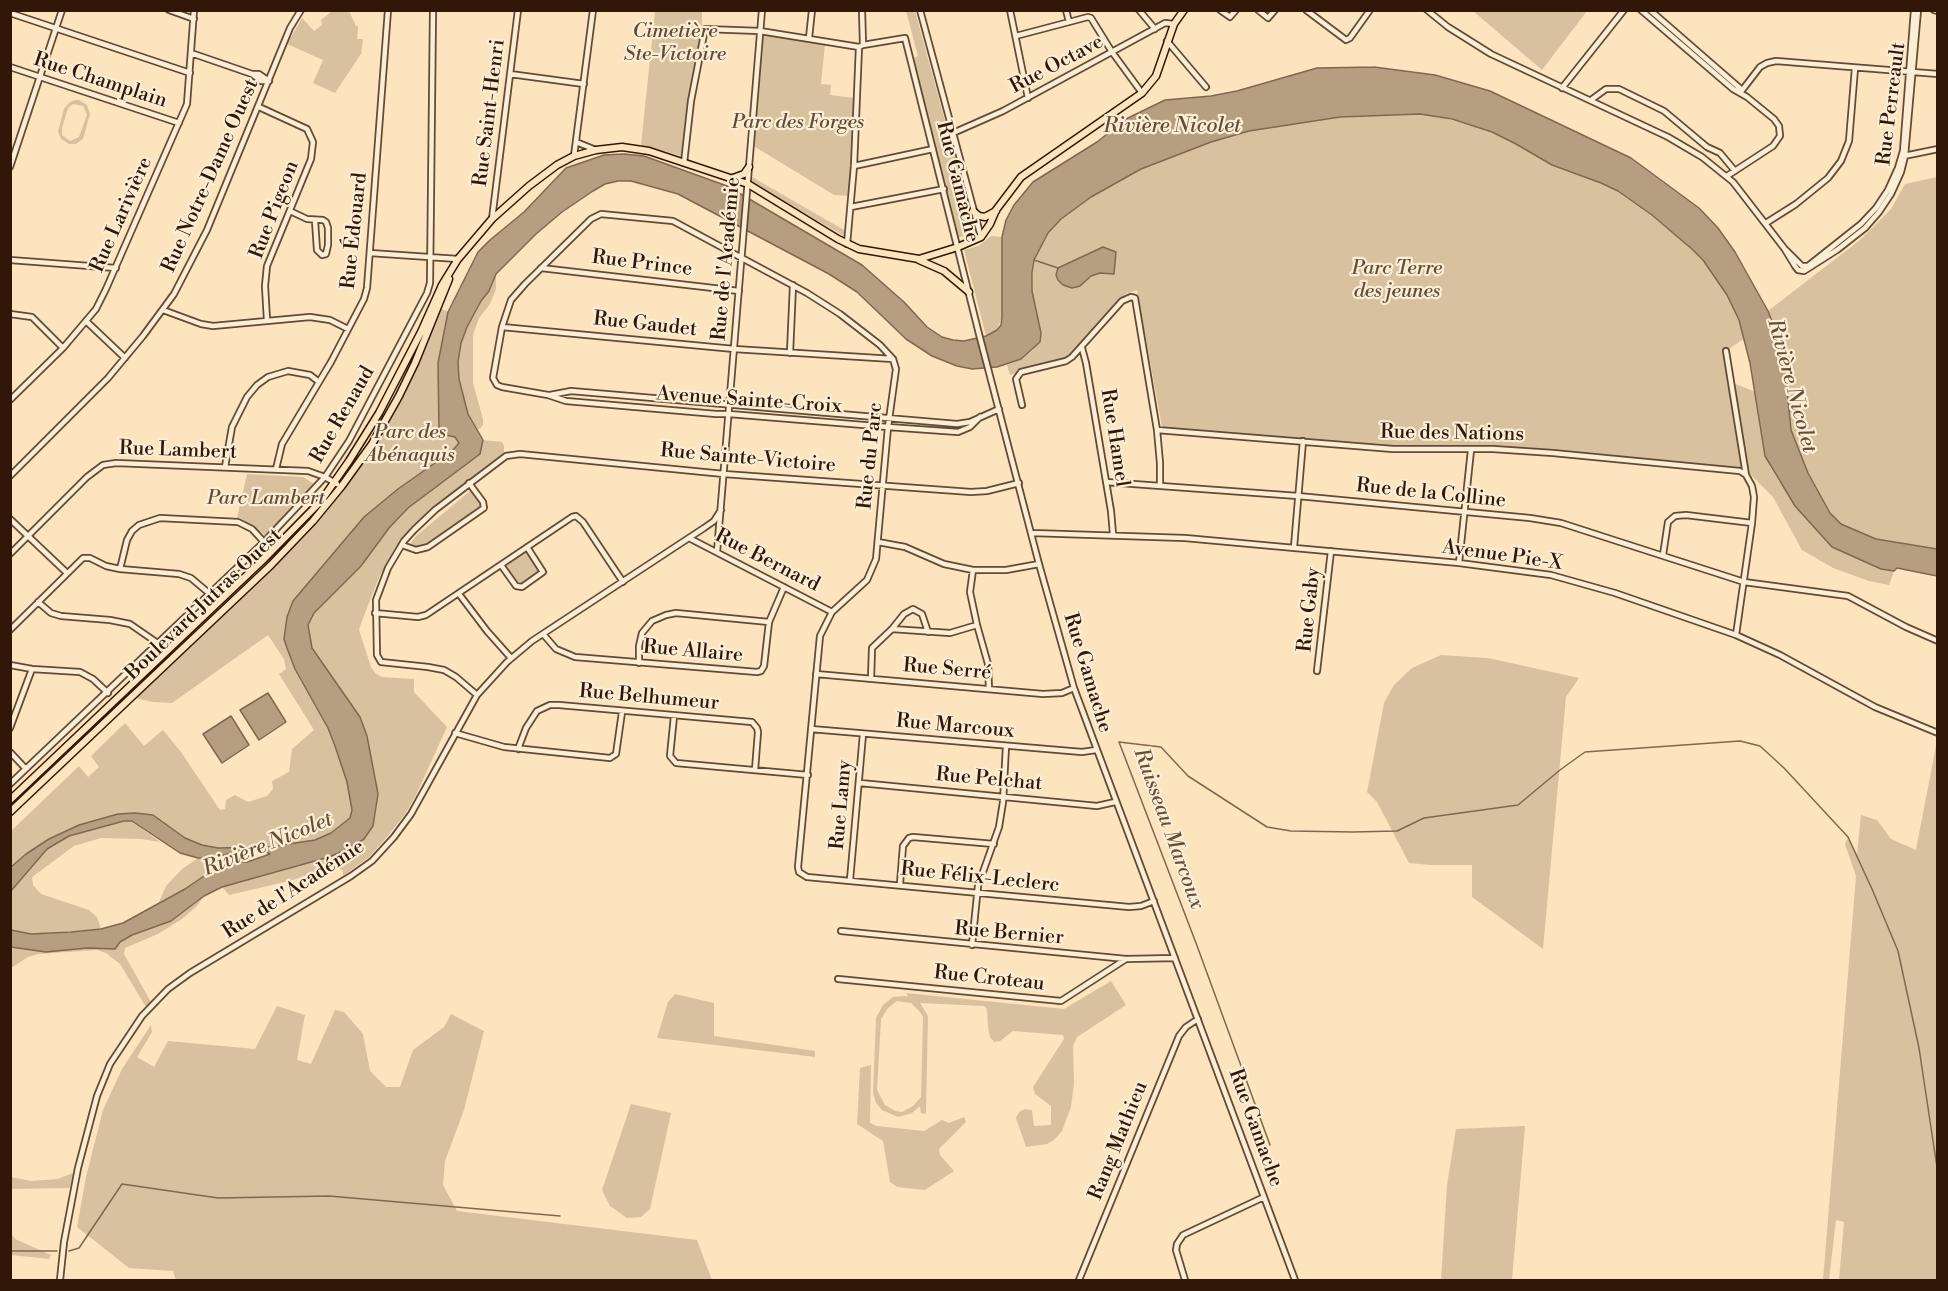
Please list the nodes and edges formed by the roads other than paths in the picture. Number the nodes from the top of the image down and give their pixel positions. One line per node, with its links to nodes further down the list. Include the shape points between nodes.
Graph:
1 (62, 10): 32 (street)
2 (169, 10): 29 (street)
3 (194, 10): 29 (street, Rue Larivière)
4 (301, 10): 48 (street, Rue Notre-Dame Ouest)
5 (388, 10): 84 (street, Rue Édouard)
6 (433, 10): 85 (street, Rue Renaud)
7 (518, 10): 45 (street, Rue Saint-Henri)
8 (593, 10): 49 (street)
9 (762, 10): 34 (street, Rue de l'Académie)
10 (812, 10): 36 (street)
11 (862, 10): 38 (street)
12 (920, 10): 58 (street)
13 (1011, 10): 35 (street)
14 (1066, 10): 30 (street)
15 (1139, 10): 33 (street)
16 (1184, 10): 31 (main road)
17 (1220, 10): 18 (street, via 1230,17)
18 (1236, 10)
19 (1258, 10): 20 (street, via 1267,18)
20 (1275, 10)
21 (1306, 10): 22 (street, via 1346,40)
22 (1370, 10)
23 (1427, 10): 51 (street, Rue Perreault, via 1477,47)
24 (1624, 10): 51 (street)
25 (1641, 10): 52 (street)
26 (1650, 10): 52 (street)
27 (1916, 10): 43 (street, Rue Perreault)
28 (10, 13): 32 (street)
29 (194, 19): 40 (street, Rue Larivière)
30 (1069, 22): 35 (street); 39 (street, via 1091,18)
31 (1174, 24): 33 (street, Rue Octave, via 1165,23); 37 (main road)
32 (56, 28): 44 (street); 47 (street)
33 (1155, 29): 39 (street, Rue Octave)
34 (760, 30): 36 (street); 65 (street, via 708,28 703,32); 68 (street, Rue de l'Académie)
35 (1016, 36): 54 (street)
36 (809, 38): 38 (street)
37 (1167, 41): 50 (street); 53 (main road, via 1156,76)
38 (861, 46): 60 (street, Rue Gamache, via 905,38); 66 (street)
39 (1112, 52): 53 (street); 54 (street, Rue Octave)
40 (191, 53): 44 (street, Rue Larivière); 48 (street, via 266,76)
41 (10, 67): 47 (street, Rue Champlain)
42 (1855, 68): 43 (street); 52 (street, via 1771,62 1760,68); 80 (street, via 1849,141 1841,161 1828,178)
43 (1912, 72): 46 (street); 64 (street, Rue Perreault)
44 (190, 73): 57 (street, Rue Larivière, via 187,104)
45 (510, 74): 49 (street); 78 (street, Rue Saint-Henri)
46 (1938, 74)
47 (40, 77): 57 (street, Rue Champlain); 67 (street)
48 (269, 81): 56 (street, Rue Notre-Dame Ouest)
49 (584, 84): 59 (street)
50 (1206, 87)
51 (1562, 88): 55 (street, Rue Perreault)
52 (1741, 92): 69 (street, via 1774,119 1780,136 1767,152)
53 (1142, 93): 75 (main road, via 1021,177)
54 (1028, 98): 58 (street, Rue Octave)
55 (1591, 100): 69 (street, via 1606,89 1619,89 1664,111 1720,153); 70 (street, Rue Perreault, via 1668,137)
56 (259, 107): 76 (street, Rue Pigeon, via 307,129 312,137 311,159); 96 (street, Rue Notre-Dame Ouest, via 204,236)
57 (179, 123): 90 (street, Rue Larivière)
58 (953, 133): 77 (street)
59 (576, 142): 62 (street, Boulevard Jutras Ouest); 63 (street)
60 (933, 149): 66 (street); 73 (street, Rue Gamache)
61 (1938, 149): 64 (street)
62 (596, 150): 63 (main road, Boulevard Jutras Ouest); 65 (main road, Boulevard Jutras Ouest, via 633,148)
63 (574, 156): 78 (main road, Boulevard Jutras Ouest, via 544,174)
64 (1903, 156): 80 (street, Rue Perreault, via 1876,208 1847,236 1805,267)
65 (684, 162): 71 (main road, Boulevard Jutras Ouest)
66 (854, 166): 74 (street)
67 (10, 167)
68 (749, 167): 71 (main road); 72 (street, Rue de l'Académie)
69 (1735, 171): 70 (street)
70 (1727, 176): 80 (street, Rue Perreault)
71 (733, 178): 72 (main road, Boulevard Jutras Ouest)
72 (748, 184): 82 (main road, Boulevard Jutras Ouest); 86 (street, Rue de l'Académie)
73 (944, 189): 74 (street); 83 (street, Rue Gamache)
74 (851, 207): 82 (street)
75 (996, 210): 77 (main road, via 985,217); 81 (main road)
76 (290, 211): 79 (street); 98 (street, Rue Pigeon, via 267,267)
77 (973, 211): 81 (street)
78 (492, 219): 89 (main road, Boulevard Jutras Ouest)
79 (315, 220): 79 (street, via 323,220 327,225 326,254 317,250)
80 (1766, 224)
81 (981, 237): 83 (main road, Boulevard Jutras Ouest)
82 (848, 244): 87 (main road, Boulevard Jutras Ouest)
83 (958, 247): 87 (main road, Boulevard Jutras Ouest); 95 (street, Rue Gamache)
84 (370, 253): 85 (street); 101 (street, Rue Édouard, via 366,293)
85 (431, 256): 89 (street); 129 (street, Rue Renaud, via 427,293 349,441)
86 (742, 259): 91 (street, via 673,221 601,214); 93 (street); 94 (street, Rue de l'Académie)
87 (919, 259): 95 (main road, via 944,271)
88 (10, 260): 90 (street)
89 (458, 260): 92 (main road, Boulevard Jutras Ouest)
90 (116, 267): 99 (street, Rue Larivière)
91 (541, 268): 94 (street, Rue Prince); 100 (street, via 511,300)
92 (453, 270): 131 (main road, Boulevard Jutras Ouest, via 379,413); 136 (main road, Boulevard Jutras Ouest, via 394,404)
93 (793, 285): 106 (street); 108 (street, via 840,314)
94 (739, 291): 104 (street, Rue de l'Académie)
95 (969, 292): 116 (street, Rue Gamache)
96 (163, 310): 98 (street, via 213,326); 107 (street, Rue Notre-Dame Ouest)
97 (10, 314): 102 (street, via 32,317)
98 (267, 320): 101 (street, via 317,317)
99 (86, 321): 102 (street, Rue Larivière); 107 (street)
100 (502, 327): 104 (street, Rue Gaudet); 110 (street, Avenue Sainte-Croix, via 493,378 497,385)
101 (348, 329): 109 (street, Rue Édouard)
102 (63, 348): 112 (street, Rue Larivière)
103 (1082, 348): 114 (street, via 1066,361 1021,372 1016,382); 121 (street, via 1122,302 1135,298); 130 (street, Rue Hamel)
104 (734, 349): 106 (street, Rue Gaudet); 113 (street, Rue de l'Académie)
105 (1726, 351): 127 (street)
106 (790, 353): 108 (street, Rue Gaudet)
107 (125, 358): 128 (street, Rue Notre-Dame Ouest)
108 (892, 359): 118 (street, Rue du Parc, via 896,369)
109 (319, 382): 124 (street, via 310,375 288,371 257,384 232,427); 125 (street, Rue Édouard, via 282,444)
110 (548, 395): 111 (street, Avenue Sainte-Croix, via 571,391); 115 (street, Avenue Sainte-Croix, via 566,401)
111 (642, 396): 113 (street, Avenue Sainte-Croix); 115 (street)
112 (10, 400)
113 (730, 404): 117 (street, Rue de l'Académie); 118 (street, Avenue Sainte-Croix)
114 (1022, 405)
115 (641, 408): 117 (street, Avenue Sainte-Croix)
116 (999, 409): 119 (street, Avenue Sainte-Croix); 133 (street, Rue Gamache)
117 (729, 414): 120 (street, Avenue Sainte-Croix); 126 (street, Rue de l'Académie)
118 (889, 417): 119 (street, Avenue Sainte-Croix, via 957,424); 120 (street, Rue du Parc)
119 (980, 417): 120 (street, Avenue Sainte-Croix, via 958,432)
120 (888, 427): 134 (street, Rue du Parc)
121 (1157, 430): 122 (street, Rue des Nations); 135 (street)
122 (1303, 441): 123 (street, Rue des Nations, via 1393,449); 137 (street)
123 (1471, 450): 127 (street, Rue des Nations, via 1580,455 1740,471); 139 (street)
124 (225, 467): 125 (street, Rue Lambert); 144 (street, Rue Lambert, via 103,465)
125 (276, 470): 129 (street, Rue Lambert, via 308,471)
126 (724, 474): 132 (street, Rue Sainte-Victoire, via 510,454); 134 (street, Rue Sainte-Victoire); 138 (street, Rue de l'Académie)
127 (1746, 475): 141 (street, via 1754,491)
128 (10, 476)
129 (325, 477): 131 (street, Rue Lambert); 146 (street, Rue Renaud)
130 (1106, 482): 135 (street, Rue de la Colline); 143 (street, Rue Hamel)
131 (334, 483): 136 (street, Rue Lambert); 207 (main road, Boulevard Jutras Ouest, via 278,545)
132 (469, 483): 148 (street); 148 (street, via 484,508 428,547 416,550)
133 (1019, 483): 134 (street, Rue Sainte-Victoire, via 978,492); 142 (street, Rue Gamache)
134 (882, 484): 147 (street, Rue du Parc)
135 (1160, 486): 137 (street, Rue de la Colline)
136 (341, 487): 209 (main road, Boulevard Jutras Ouest, via 277,559)
137 (1298, 496): 139 (street, Rue de la Colline); 150 (street)
138 (721, 510): 145 (street, Rue de l'Académie, via 714,521); 152 (street, Rue de l'Académie)
139 (1464, 513): 154 (street, Rue de la Colline, via 1561,523); 155 (street)
140 (10, 519): 144 (street)
141 (1752, 523): 154 (street, via 1675,516 1668,522); 162 (street)
142 (1032, 533): 143 (street, Avenue Pie-X); 156 (street, Rue Gamache)
143 (1113, 534): 150 (street, Avenue Pie-X)
144 (28, 536): 153 (street, Rue Lambert); 160 (street)
145 (689, 538): 152 (street, Rue Bernard); 161 (street, Rue de l'Académie)
146 (264, 542): 158 (street, via 238,522 160,518 132,531); 164 (street, Rue Renaud)
147 (878, 542): 159 (street); 167 (street, Rue du Parc, via 867,580)
148 (402, 544): 168 (street, via 383,578)
149 (527, 547): 157 (street); 157 (street, via 543,572 522,587 516,586); 161 (street, via 576,516)
150 (1294, 548): 151 (street, Avenue Pie-X)
151 (1331, 551): 155 (street, Avenue Pie-X); 183 (street, Rue Gaby)
152 (717, 552): 163 (street, Rue Bernard)
153 (10, 555)
154 (1662, 555): 162 (street, Rue de la Colline)
155 (1459, 563): 176 (street, Avenue Pie-X, via 1551,575)
156 (1039, 564): 159 (street); 186 (street, Rue Gamache)
157 (501, 565): 165 (street)
158 (120, 569): 160 (street, via 83,558); 164 (street, via 179,574 191,578)
159 (973, 570): 171 (street, via 969,592)
160 (67, 573): 166 (street)
161 (623, 582): 175 (street, Rue de l'Académie)
162 (1744, 582): 176 (street); 177 (street, Rue de la Colline, via 1848,596)
163 (784, 587): 167 (street, Rue Bernard); 169 (street, Rue Allaire)
164 (210, 594): 178 (street, Rue Renaud)
165 (459, 594): 168 (street, via 418,617); 179 (street)
166 (38, 602): 170 (street); 178 (street, via 61,616 130,624)
167 (832, 612): 184 (street, Rue du Parc, via 820,636)
168 (375, 613): 189 (street, via 377,655 383,664 444,670)
169 (769, 622): 180 (street, via 676,614 659,617 642,633); 180 (street, Rue Allaire, via 761,671)
170 (13, 623): 173 (street)
171 (976, 625): 174 (street, via 958,632); 187 (street, via 988,664)
172 (892, 629): 174 (street); 174 (street, via 913,609 921,614); 185 (street, via 872,648)
173 (10, 630)
174 (928, 632)
175 (543, 634): 179 (street, Rue de l'Académie); 180 (street, Rue Allaire, via 552,646 568,655)
176 (1736, 635): 195 (street, Avenue Pie-X, via 1868,703)
177 (1938, 641)
178 (159, 644): 188 (street, Rue Renaud)
179 (511, 658): 189 (street, Rue de l'Académie)
180 (639, 663)
181 (10, 665): 182 (street)
182 (32, 669): 188 (street, via 80,672); 192 (street)
183 (1317, 671)
184 (816, 674): 185 (street, Rue Serré); 193 (street, Rue du Parc)
185 (871, 679): 187 (street, Rue Serré)
186 (1074, 688): 187 (street, Rue Serré, via 1051,694); 199 (street, Rue Gamache)
187 (989, 689)
188 (108, 693): 201 (street, Rue Renaud)
189 (477, 695): 194 (street, Rue de l'Académie)
190 (622, 712): 191 (street, Rue Belhumeur); 198 (street, Rue Belhumeur, via 545,706 530,722); 198 (street, via 616,754 610,758)
191 (674, 716): 202 (street, Rue Belhumeur, via 755,724); 202 (street, via 670,756 673,761)
192 (10, 728)
193 (811, 729): 196 (street, Rue Marcoux); 203 (street, Rue du Parc)
194 (455, 733): 198 (street); 223 (street, Rue de l'Académie, via 411,814 372,861 177,982 133,1028 110,1064 94,1106 78,1168)
195 (1938, 733)
196 (863, 734): 197 (street, Rue Marcoux); 204 (street, Rue Lamy)
197 (1006, 746): 199 (street, Rue Marcoux); 206 (street)
198 (519, 749)
199 (1096, 750): 208 (street, Rue Gamache)
200 (10, 752): 201 (street)
201 (25, 768): 205 (street, Rue Renaud)
202 (755, 770): 203 (street)
203 (808, 775): 211 (street, Rue du Parc, via 798,867)
204 (860, 783): 206 (street, Rue Pelchat); 212 (street, Rue Lamy)
205 (10, 784)
206 (1003, 795): 208 (street, Rue Pelchat, via 1098,806); 210 (street)
207 (10, 800)
208 (1115, 802): 215 (street, Rue Gamache)
209 (10, 812)
210 (994, 844): 213 (street, via 909,838 903,846); 214 (street)
211 (802, 876): 212 (street, Rue Félix-Leclerc)
212 (850, 880): 213 (street, Rue Félix-Leclerc)
213 (900, 884): 214 (street, Rue Félix-Leclerc)
214 (977, 894): 215 (street, Rue Félix-Leclerc, via 1129,907); 217 (street)
215 (1154, 901): 218 (street, Rue Gamache)
216 (841, 932): 217 (street, Rue Bernier)
217 (972, 945): 219 (street, Rue Bernier)
218 (1175, 958): 219 (street, Rue Bernier); 221 (street, Rue Gamache)
219 (1126, 959): 220 (street, Rue Croteau, via 1061,1001)
220 (838, 979)
221 (1198, 1019): 222 (street, Rue Gamache); 224 (street, Rang Mathieu, via 1179,1036)
222 (1264, 1197): 225 (street, via 1183,1234 1176,1250); 226 (street, Rue Gamache)
223 (60, 1281)
224 (1078, 1281)
225 (1185, 1281)
226 (1295, 1281)

